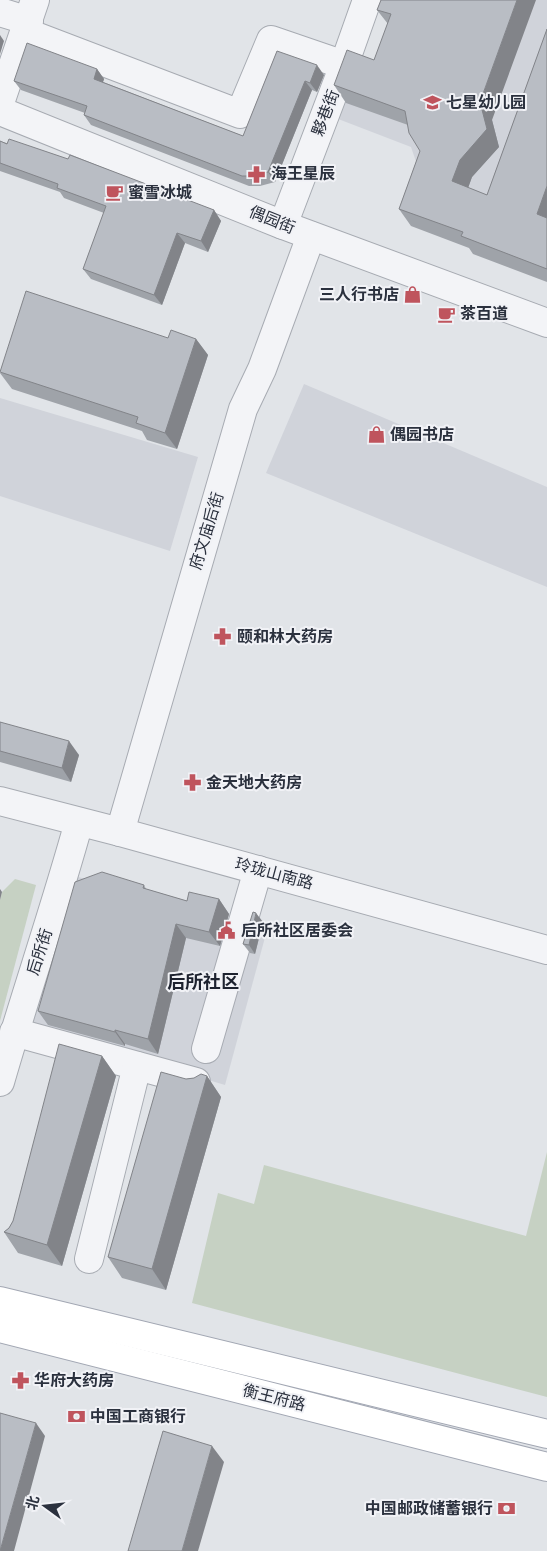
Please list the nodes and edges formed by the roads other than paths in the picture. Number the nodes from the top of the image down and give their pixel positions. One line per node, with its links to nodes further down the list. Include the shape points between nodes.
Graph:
1 (367, 0): 4 (street, 夥巷街)
2 (0, 12): 3 (street)
3 (30, 18): 4 (street, via 240,114 272,40); 5 (street)
4 (344, 65): 7 (street, 夥巷街)
5 (0, 103)
6 (0, 111): 7 (street, 偶园街)
7 (283, 225): 8 (street, 偶园街)
8 (311, 236): 9 (street, 偶园街); 12 (street, 府文庙后街, via 262,369 243,409)
9 (547, 323)
10 (0, 802): 11 (street, 玲珑山南路)
11 (79, 822): 12 (street, 玲珑山南路); 15 (street, 后所街)
12 (120, 832): 13 (street, 玲珑山南路)
13 (258, 870): 14 (street, 玲珑山南路); 16 (street)
14 (547, 950)
15 (14, 1032): 17 (street, via 60,1055); 18 (street, 后所街)
16 (206, 1049)
17 (137, 1066): 19 (street); 20 (street)
18 (0, 1082)
19 (204, 1084)
20 (89, 1258)
21 (0, 1300): 23 (main road, 衡王府路)
22 (0, 1328): 24 (main road, 衡王府路)
23 (547, 1434)
24 (547, 1467)

